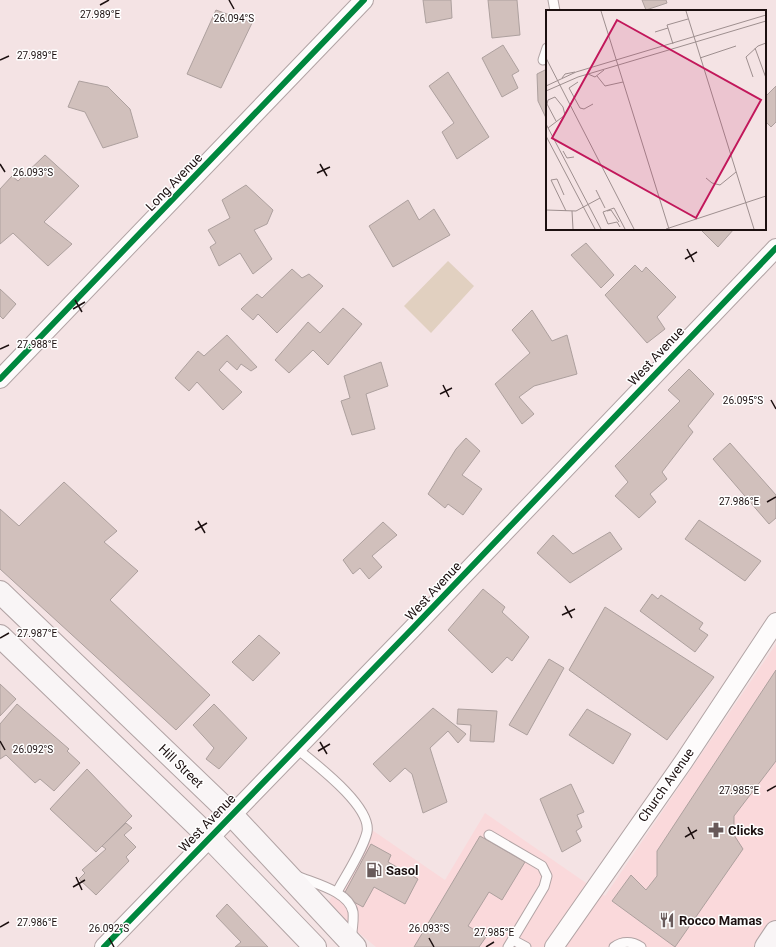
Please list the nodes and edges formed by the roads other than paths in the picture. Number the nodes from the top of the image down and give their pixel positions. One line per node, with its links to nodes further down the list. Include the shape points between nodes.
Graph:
1 (364, 0): 7 (street, Long Avenue)
2 (553, 0): 3 (lane)
3 (555, 10)
4 (546, 51): 5 (lane)
5 (543, 60)
6 (776, 248): 11 (street, West Avenue, via 418,624)
7 (0, 379)
8 (0, 592): 12 (main road, Hill Street)
9 (776, 622): 22 (street, Church Avenue, via 684,761)
10 (0, 636): 14 (main road)
11 (296, 748): 12 (street, West Avenue); 16 (lane, via 352,800 361,810 368,826 364,841)
12 (231, 814): 14 (street, West Avenue); 15 (main road, Hill Street)
13 (489, 835): 17 (lane, via 542,866 547,876 544,887)
14 (209, 837): 19 (street, West Avenue); 20 (main road)
15 (284, 871): 16 (lane); 18 (main road, Hill Street)
16 (337, 892): 18 (lane, via 352,910)
17 (510, 943): 21 (lane)
18 (353, 945)
19 (104, 947)
20 (315, 947)
21 (526, 947)
22 (554, 947)
23 (614, 947): 24 (lane, via 620,943 636,944)
24 (641, 947)

